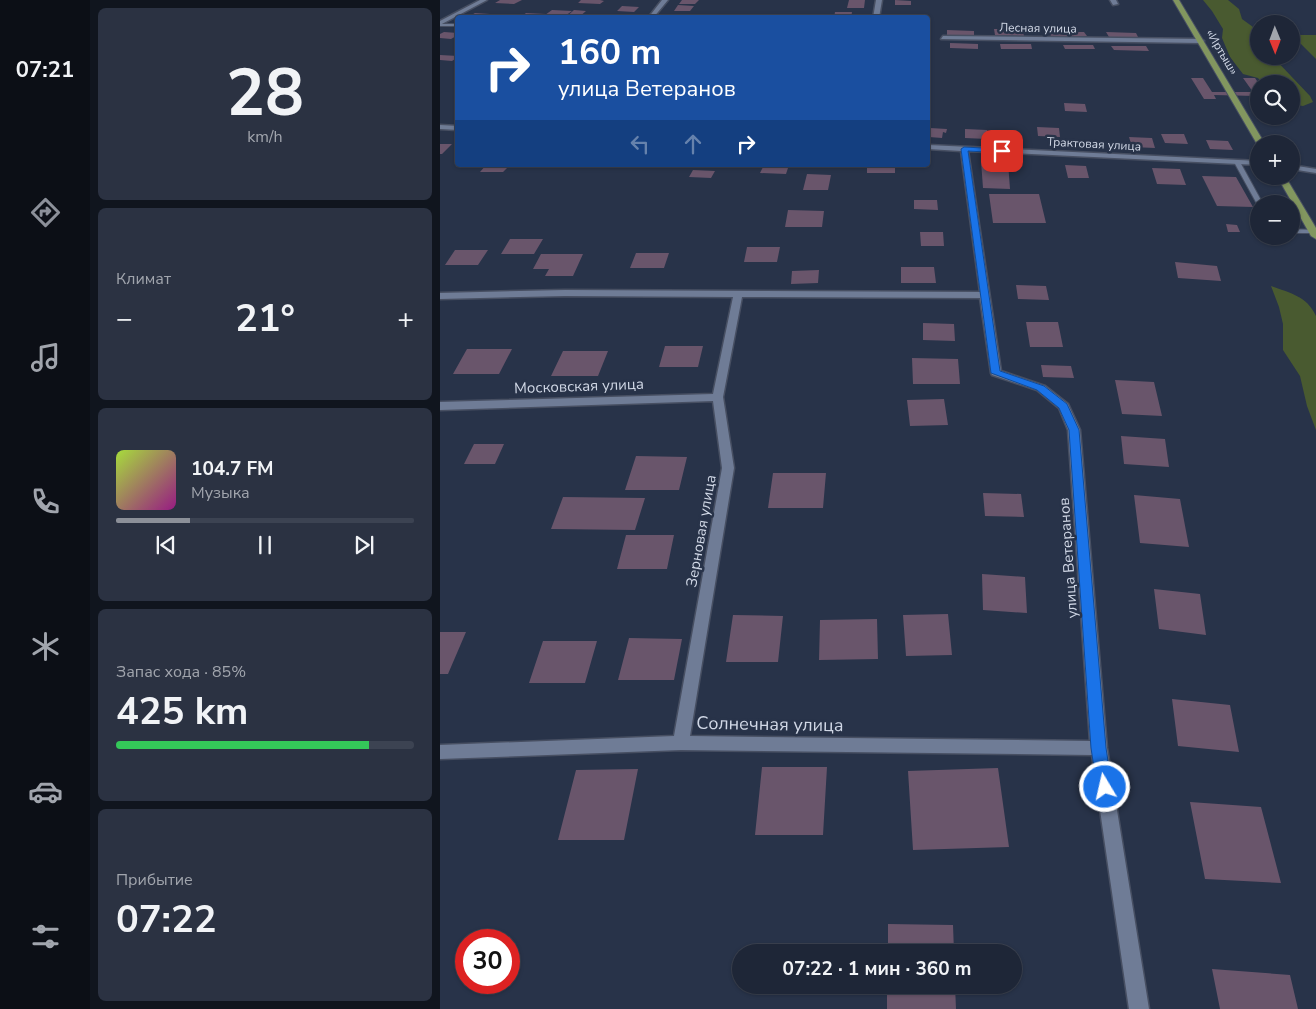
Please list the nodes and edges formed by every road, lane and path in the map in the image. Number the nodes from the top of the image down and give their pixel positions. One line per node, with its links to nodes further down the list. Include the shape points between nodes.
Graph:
1 (484, 0): 5 (street)
2 (665, 0): 6 (street)
3 (879, 0): 7 (street)
4 (1176, 0): 12 (highway, «Иртыш»)
5 (456, 15)
6 (652, 15)
7 (876, 15)
8 (455, 16): 9 (street)
9 (440, 24): 10 (lane)
10 (455, 25)
11 (943, 38): 12 (street, Лесная улица)
12 (1201, 41): 15 (highway, «Иртыш»)
13 (440, 127): 14 (street)
14 (455, 128)
15 (1256, 135)
16 (930, 147): 17 (street, Трактовая улица)
17 (964, 149): 18 (street, Трактовая улица); 27 (street, улица Ветеранов)
18 (1238, 162): 19 (street, Трактовая улица); 23 (lane)
19 (1250, 163)
20 (1300, 168): 21 (street)
21 (1316, 171)
22 (1286, 185): 25 (highway)
23 (1255, 195)
24 (1300, 232): 25 (lane)
25 (1315, 234)
26 (738, 294): 27 (street); 28 (street); 29 (street, Зерновая улица)
27 (984, 295): 32 (street, улица Ветеранов, via 996,373 1041,388 1064,406 1074,430)
28 (440, 296)
29 (718, 397): 30 (street, Московская улица); 31 (street, Зерновая улица, via 728,468)
30 (440, 406)
31 (681, 743): 32 (street, Солнечная улица); 33 (street, Солнечная улица)
32 (1099, 748): 34 (street, улица Ветеранов)
33 (440, 752)
34 (1139, 1009)

